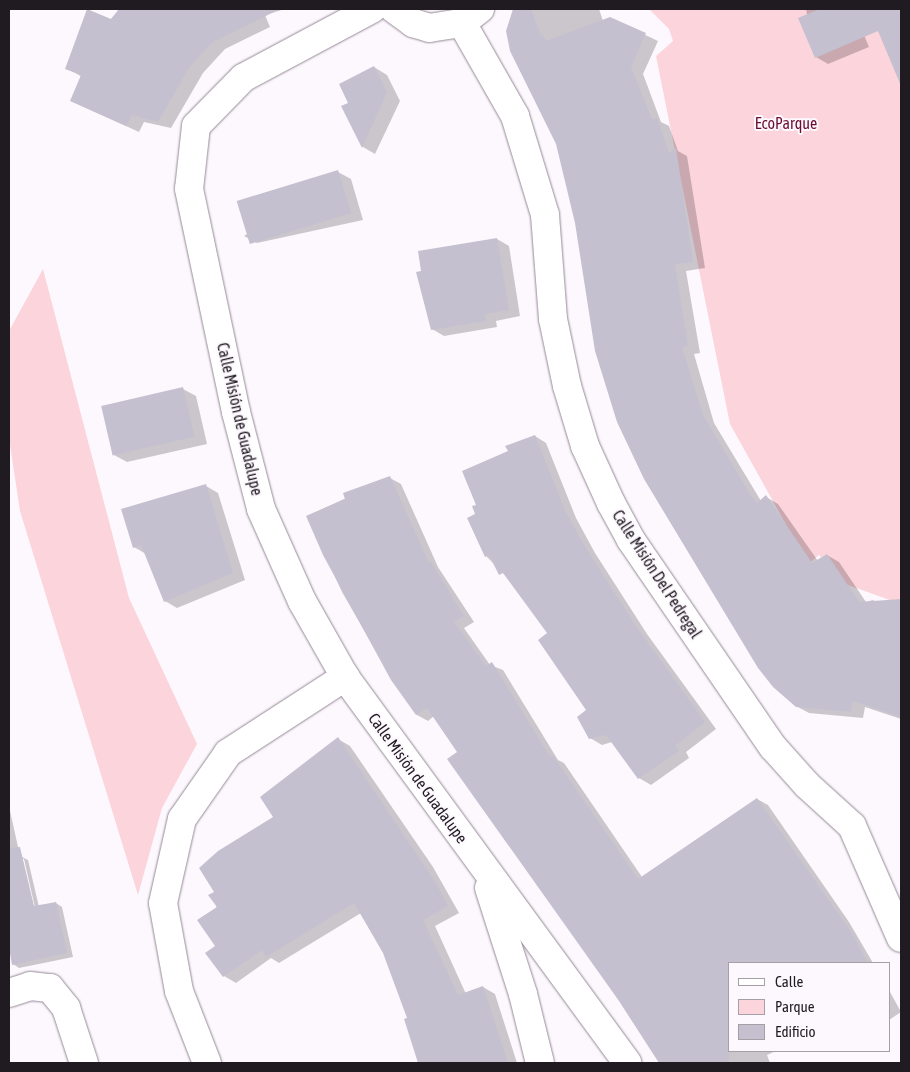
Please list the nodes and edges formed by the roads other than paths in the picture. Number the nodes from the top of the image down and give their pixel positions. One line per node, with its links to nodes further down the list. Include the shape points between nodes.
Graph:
1 (372, 9): 4 (street, Calle Misión de Guadalupe, via 243,78 196,126 189,189 236,412 261,509 302,601)
2 (394, 9): 3 (street, via 412,23 429,28 446,28)
3 (471, 16): 6 (street, Calle Misión Del Pedregal, via 515,116 545,215 553,319 567,386 585,446 611,503 632,540 773,747 806,785 852,826)
4 (345, 678): 5 (street, Calle Misión de Guadalupe); 9 (street, via 228,752 182,819 163,903 179,991)
5 (482, 865): 10 (street, Calle Misión de Guadalupe, via 523,994); 11 (street, Calle Misión de Guadalupe)
6 (901, 938)
7 (9, 993): 8 (street, via 30,986 50,988 66,1008)
8 (84, 1063)
9 (207, 1063)
10 (540, 1063)
11 (627, 1063)

